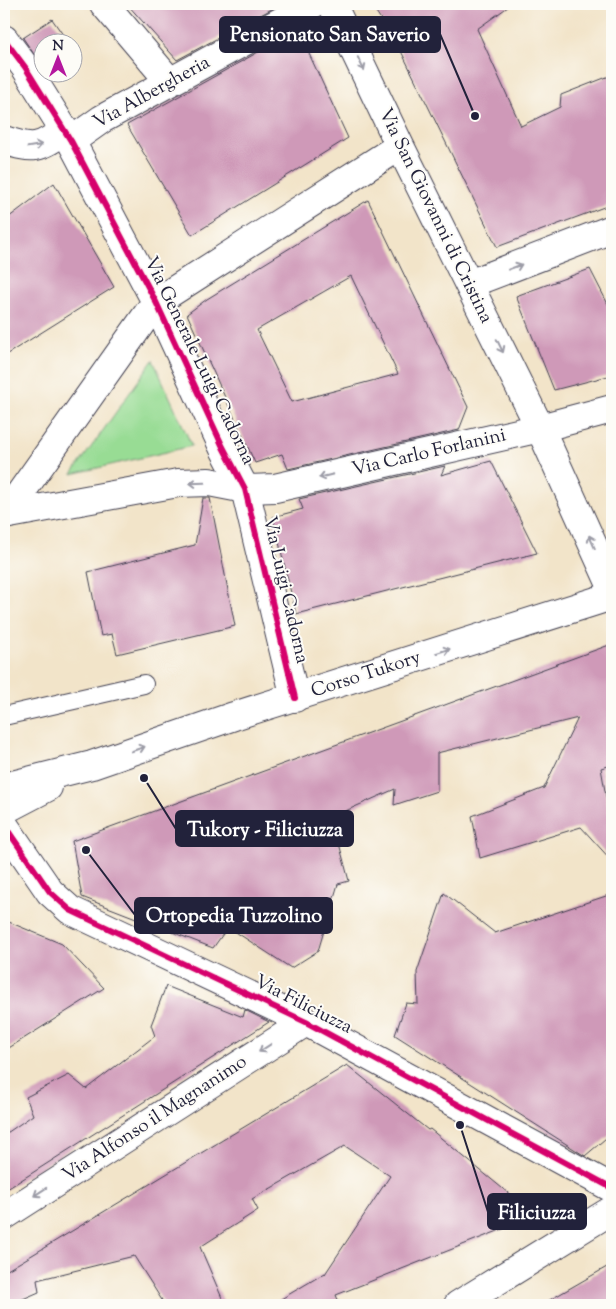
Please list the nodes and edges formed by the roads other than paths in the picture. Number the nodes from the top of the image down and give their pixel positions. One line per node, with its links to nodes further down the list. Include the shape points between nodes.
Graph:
1 (104, 4): 5 (street)
2 (314, 4): 5 (street, Via Albergheria)
3 (332, 4): 8 (street, Via San Giovanni di Cristina, one-way to 8)
4 (4, 39): 6 (street, Via Generale Luigi Cadorna)
5 (170, 82): 6 (street, Via Albergheria)
6 (67, 136): 7 (street, Via Albergheria, one-way to 6, via 27,147); 11 (street, Via Generale Luigi Cadorna)
7 (4, 140)
8 (400, 146): 10 (street, Via San Giovanni di Cristina); 11 (street)
9 (612, 229): 10 (street, one-way to 9)
10 (469, 284): 13 (street, Via San Giovanni di Cristina, one-way to 13)
11 (156, 302): 14 (street, Via Generale Luigi Cadorna); 15 (street)
12 (612, 409): 13 (street, Via Carlo Forlanini)
13 (540, 428): 14 (street, Via Carlo Forlanini, one-way to 14, via 275,488); 16 (street, Via San Giovanni di Cristina, one-way to 13)
14 (245, 489): 15 (street, Via Carlo Forlanini, one-way to 15, via 208,482 178,484); 19 (street, Via Luigi Cadorna)
15 (4, 514)
16 (612, 587)
17 (612, 596): 19 (street, Corso Tukory, one-way to 17)
18 (144, 684): 20 (lane)
19 (295, 698): 21 (street, Corso Tukory, one-way to 19)
20 (4, 716)
21 (92, 764): 22 (street, Corso Tukory); 23 (street, Corso Tukory)
22 (4, 787)
23 (4, 810)
24 (4, 825): 25 (street, Via Filiciuzza, via 50,892 70,910)
25 (306, 1022): 26 (street, Via Filiciuzza); 28 (street, Via Alfonso il Magnanimo, one-way to 28)
26 (612, 1188)
27 (612, 1210): 29 (street)
28 (4, 1216)
29 (458, 1305)

